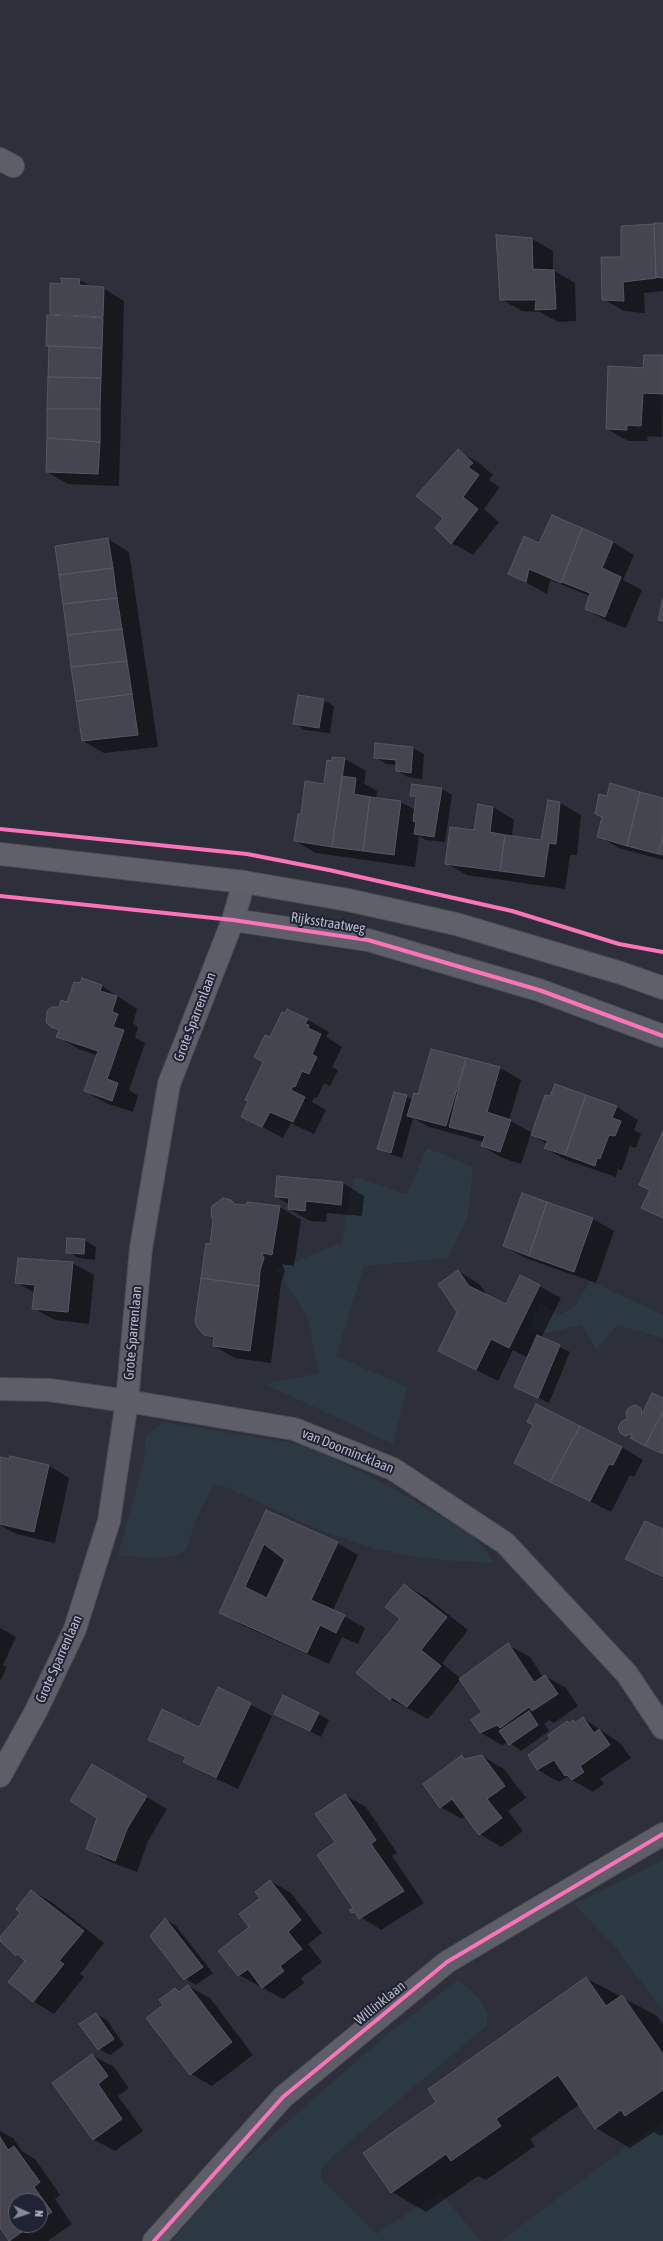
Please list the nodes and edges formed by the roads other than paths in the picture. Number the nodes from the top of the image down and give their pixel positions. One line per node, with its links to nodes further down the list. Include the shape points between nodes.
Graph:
1 (0, 854): 2 (main road, Rijksstraatweg)
2 (244, 882): 3 (street, Grote Sparrenlaan); 4 (main road, Rijksstraatweg, via 348,900 456,924 621,972)
3 (233, 920): 5 (street, Rijksstraatweg, via 368,940 539,990); 7 (street, Grote Sparrenlaan, via 169,1084 141,1248)
4 (663, 988)
5 (663, 1036)
6 (0, 1389): 7 (street, van Doornincklaan, via 49,1390)
7 (127, 1401): 8 (street, van Doornincklaan, via 294,1429 393,1469 505,1543 627,1674); 9 (street, Grote Sparrenlaan, via 109,1520 75,1628 36,1711)
8 (663, 1728)
9 (0, 1776)
10 (663, 1834): 11 (street, Willinklaan, via 447,1962 283,2097)
11 (154, 2241)

